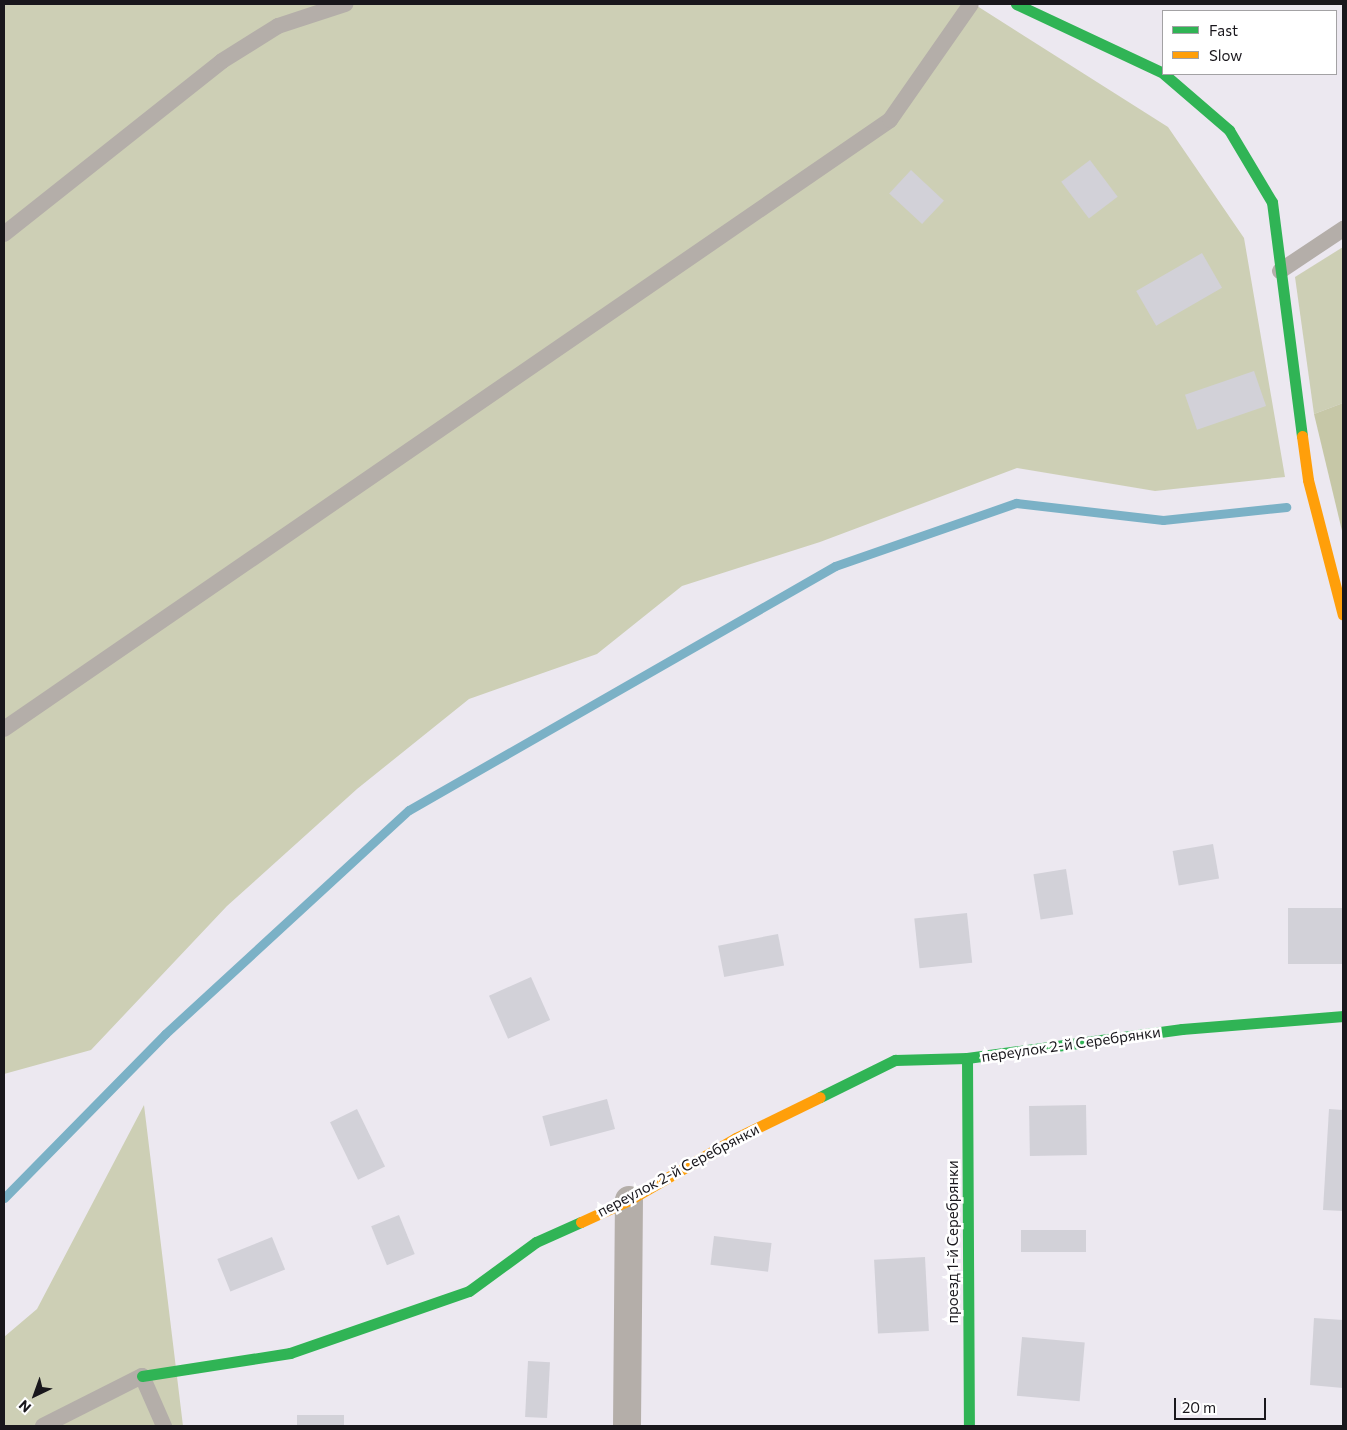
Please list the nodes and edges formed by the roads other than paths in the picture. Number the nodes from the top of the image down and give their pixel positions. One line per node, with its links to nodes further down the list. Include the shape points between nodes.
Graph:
1 (344, 4): 7 (lane, via 278,26 222,61)
2 (971, 4): 10 (lane, via 890,120)
3 (1016, 4): 4 (street)
4 (1162, 73)
5 (1165, 75): 8 (street, via 1229,130 1272,202)
6 (1343, 229): 8 (lane)
7 (4, 234)
8 (1280, 271): 9 (street, via 1308,480)
9 (1343, 616)
10 (4, 729)
11 (1343, 1016): 12 (street, переулок 2-й Серебрянки, via 1182,1029)
12 (967, 1058): 13 (street, переулок 2-й Серебрянки, via 895,1060 736,1138); 18 (street, проезд 1-й Серебрянки)
13 (628, 1200): 14 (street, переулок 2-й Серебрянки, via 536,1242 469,1291 290,1354); 17 (street)
14 (142, 1376): 15 (lane, переулок 2-й Серебрянки); 16 (lane)
15 (43, 1426)
16 (164, 1426)
17 (627, 1426)
18 (969, 1426)

